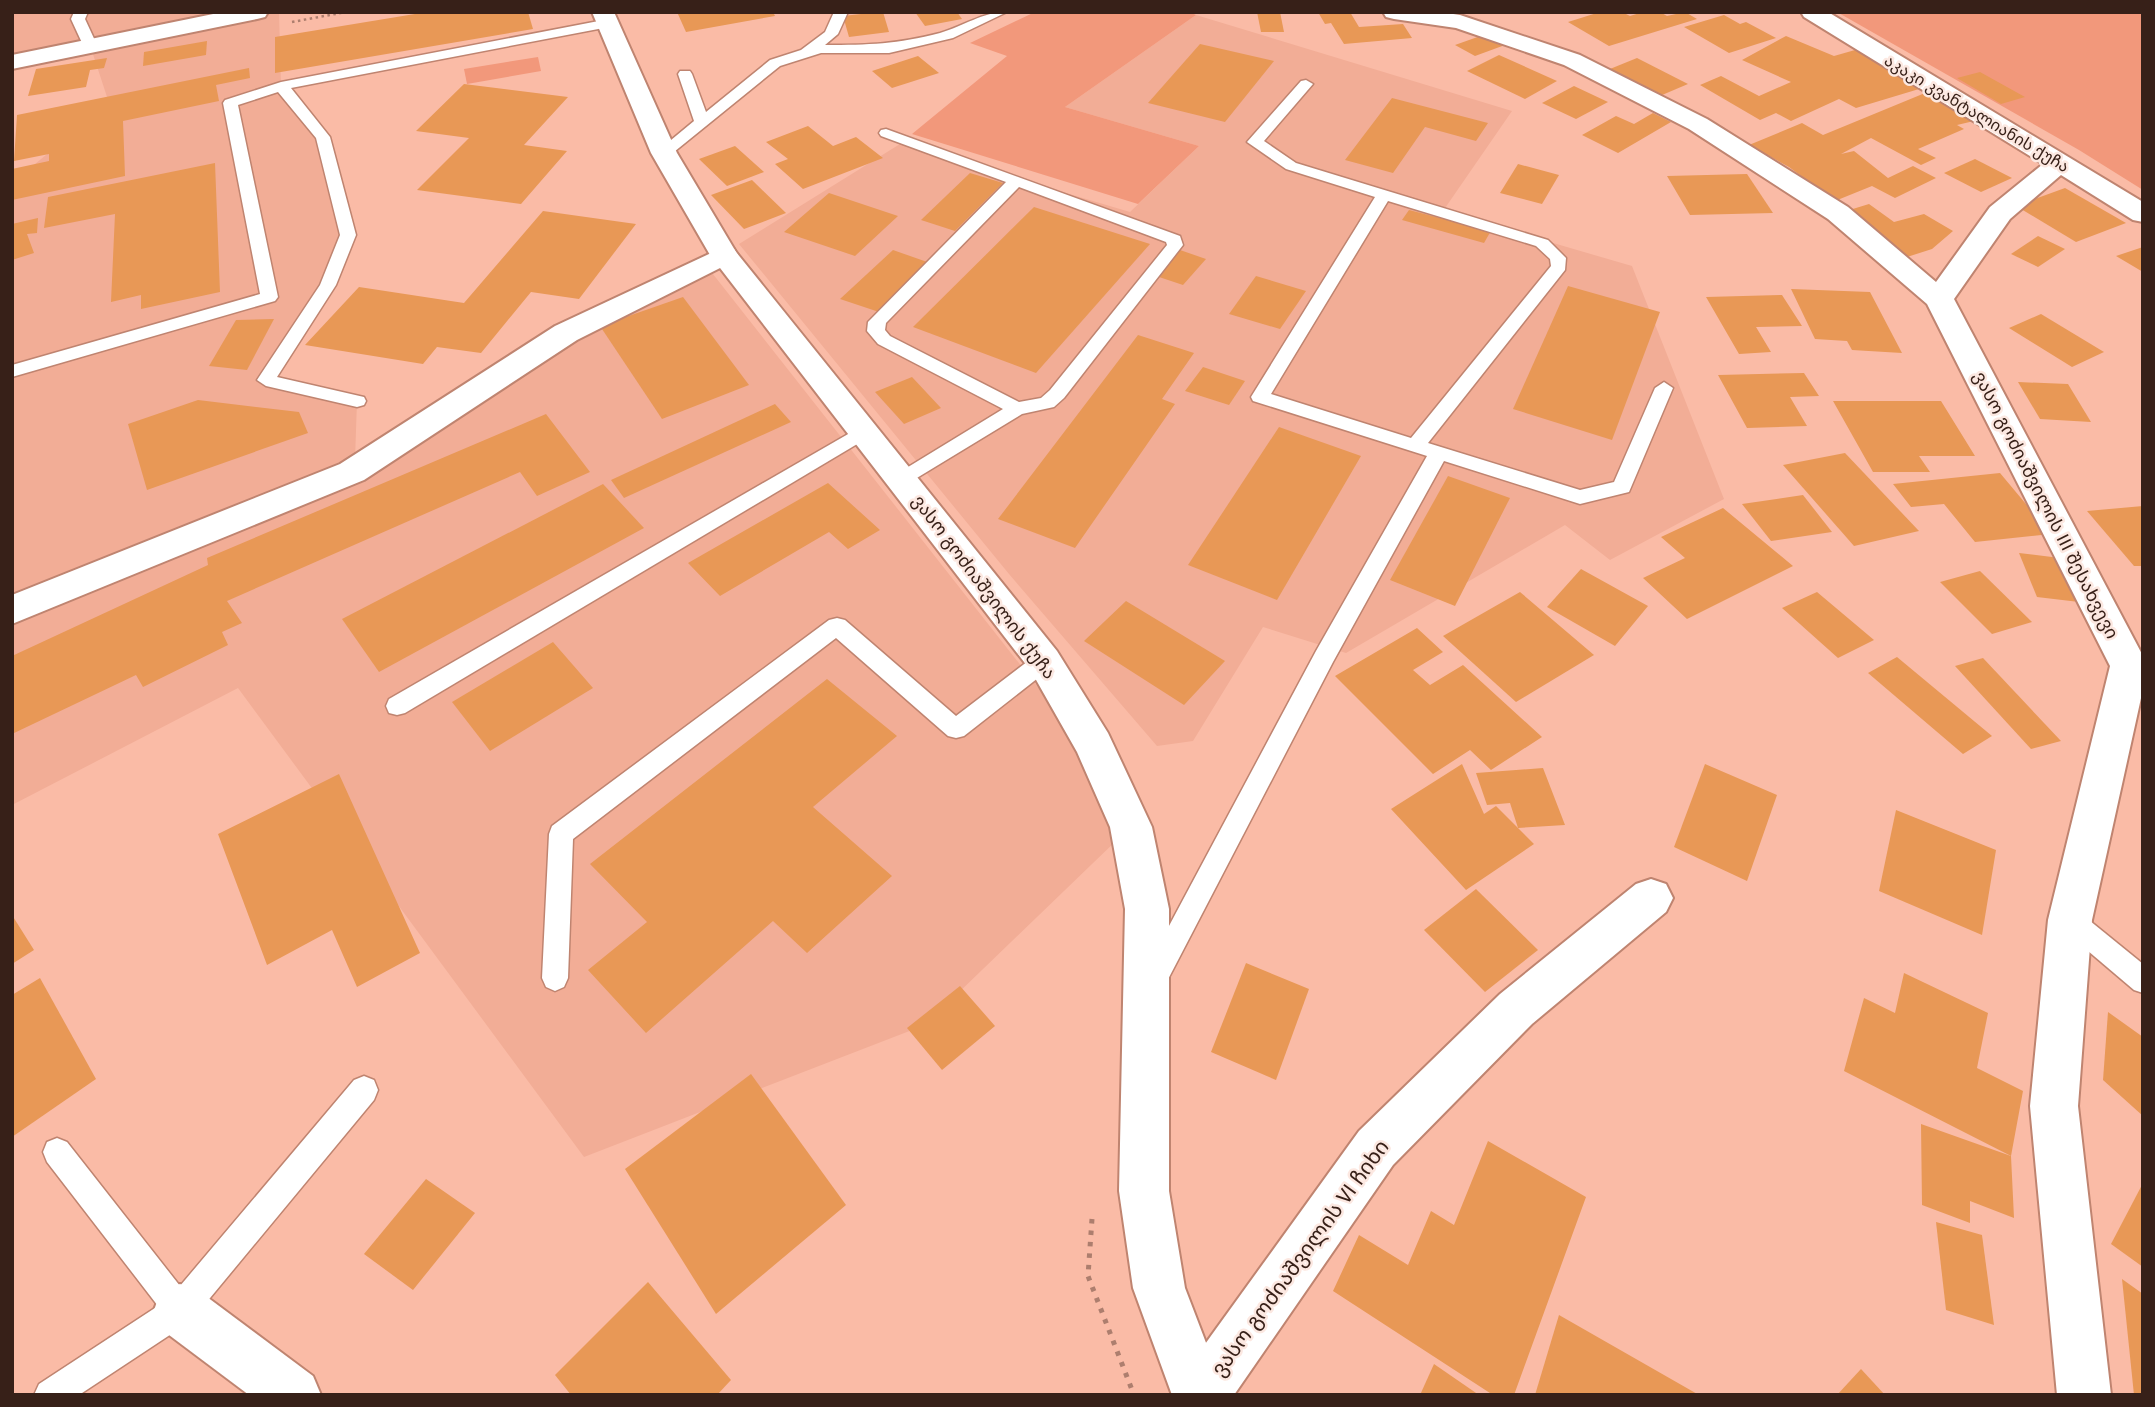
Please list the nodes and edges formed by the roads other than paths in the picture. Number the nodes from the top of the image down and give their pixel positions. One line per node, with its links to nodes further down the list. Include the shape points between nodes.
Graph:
1 (81, 12): 8 (lane, via 78,19)
2 (257, 12): 8 (street)
3 (841, 12): 9 (lane, via 831,34)
4 (1001, 12): 9 (lane, via 947,35 890,48 820,49)
5 (1394, 12): 22 (street, via 1460,22 1572,60 1698,124 1838,213)
6 (1812, 12): 17 (street, აკაკი კვანტალიანის ქუჩა)
7 (606, 18): 13 (lane); 16 (street, ვასო გოძიაშვილის ქუჩა)
8 (90, 45): 10 (street)
9 (805, 54): 14 (lane, via 775,63)
10 (12, 62)
11 (685, 74): 14 (lane)
12 (1306, 84): 19 (lane, via 1255,142 1291,166)
13 (281, 86): 23 (lane, via 230,103 269,297); 25 (lane, via 323,137 348,235 328,285 266,380)
14 (702, 122): 16 (lane)
15 (886, 133): 18 (lane)
16 (664, 153): 21 (street, ვასო გოძიაშვილის ქუჩა)
17 (2060, 163): 20 (street, აკაკი კვანტალიანის ქუჩა); 22 (street, via 2000,214)
18 (1017, 180): 26 (lane, via 877,322 876,331 884,340); 26 (lane, via 1168,235 1175,245 1058,394 1047,402)
19 (1384, 194): 28 (lane, via 1260,397); 28 (lane, via 1542,243 1553,251 1559,266)
20 (2143, 214)
21 (724, 254): 27 (street, ვასო გოძიაშვილის ქუჩა); 31 (street, via 566,333 352,472)
22 (1939, 299): 33 (street, ვასო გოძიაშვილის III შესახვევი)
23 (12, 371)
24 (1664, 388): 29 (lane, via 1622,487 1580,497)
25 (357, 401)
26 (1017, 409): 30 (lane)
27 (862, 432): 30 (street, ვასო გოძიაშვილის ქუჩა); 34 (lane)
28 (1416, 445): 29 (lane)
29 (1439, 452): 39 (lane, via 1324,657)
30 (902, 480): 32 (street, ვასო გოძიაშვილის ქუჩა)
31 (12, 610)
32 (1044, 661): 37 (lane, via 956,729 837,626 561,834); 39 (street, ვასო გოძიაშვილის ქუჩა, via 1094,745 1131,827 1147,909)
33 (2136, 667): 36 (street, ვასო გოძიაშვილის III შესახვევი)
34 (397, 706)
35 (1651, 898): 45 (street, ვასო გოძიაშვილის VI ჩიხი, via 1517,1009 1376,1147)
36 (2070, 920): 38 (lane); 46 (street, ვასო გოძიაშვილის III შესახვევი, via 2054,1106)
37 (555, 978)
38 (2143, 981)
39 (1146, 996): 45 (street, ვასო გოძიაშვილის ქუჩა, via 1144,1191 1159,1288)
40 (364, 1090): 42 (lane)
41 (57, 1152): 42 (lane)
42 (180, 1310): 43 (lane); 44 (street)
43 (50, 1395)
44 (294, 1395)
45 (1200, 1395)
46 (2084, 1395)

